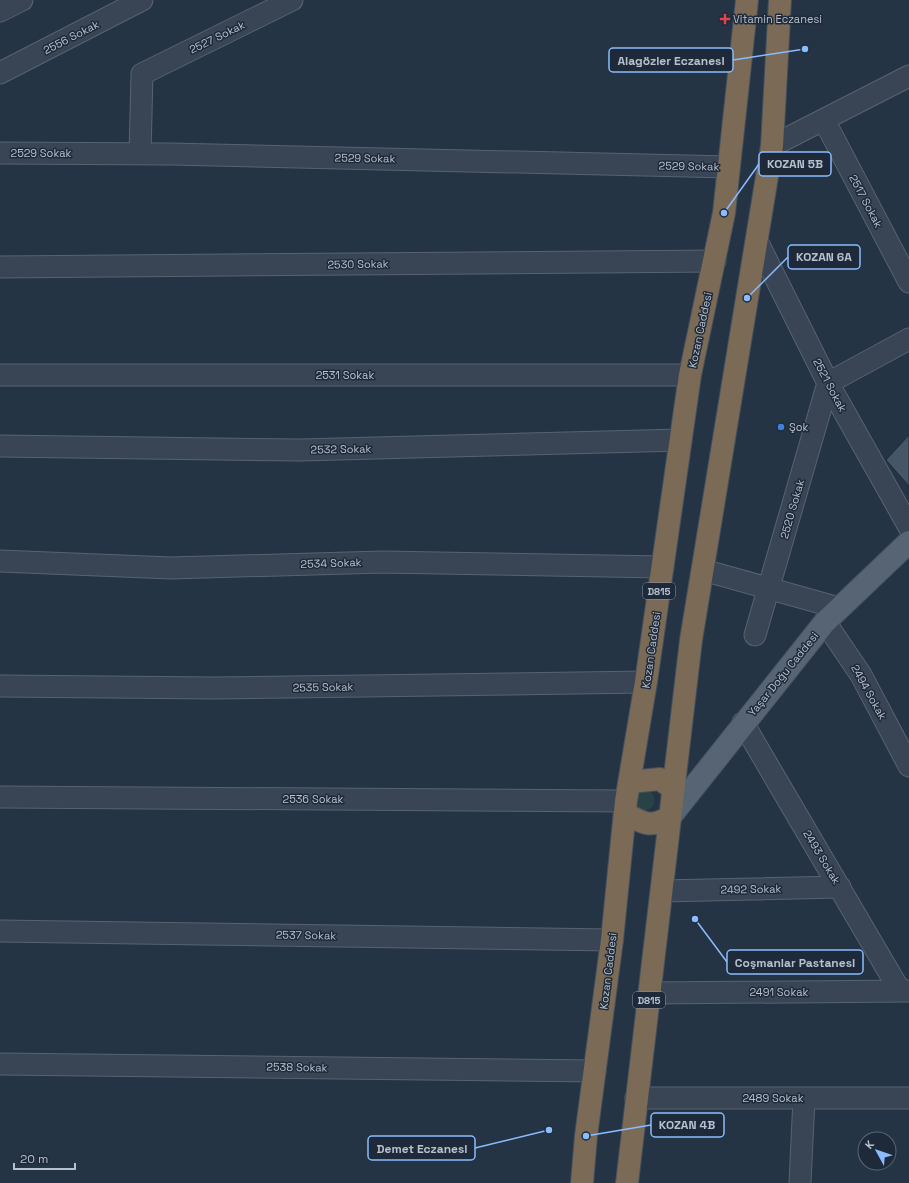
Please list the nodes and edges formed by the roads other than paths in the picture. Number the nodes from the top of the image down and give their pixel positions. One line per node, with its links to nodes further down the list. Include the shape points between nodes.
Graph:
1 (22, 0): 6 (street)
2 (142, 0): 7 (street, 2556 Sokak)
3 (292, 0): 12 (street, 2527 Sokak, via 142,74)
4 (747, 0): 13 (highway, Kozan Caddesi / D815)
5 (784, 2): 10 (highway, D815)
6 (0, 11)
7 (0, 73)
8 (909, 76): 9 (street)
9 (824, 120): 10 (street); 17 (street, 2517 Sokak)
10 (772, 146): 14 (highway, D815)
11 (0, 153): 12 (street, 2529 Sokak)
12 (140, 154): 13 (street, 2529 Sokak)
13 (729, 167): 15 (highway, Kozan Caddesi / D815)
14 (757, 241): 21 (street, 2521 Sokak); 28 (highway, D815)
15 (715, 261): 16 (street, 2530 Sokak); 20 (highway, Kozan Caddesi / D815)
16 (0, 267)
17 (909, 282)
18 (909, 339): 21 (street)
19 (0, 374): 20 (street, 2531 Sokak)
20 (690, 375): 22 (highway, Kozan Caddesi / D815)
21 (828, 383): 24 (street, 2521 Sokak); 29 (street, 2520 Sokak)
22 (681, 440): 23 (street, 2532 Sokak, via 300,450); 27 (highway, Kozan Caddesi / D815)
23 (0, 446)
24 (909, 527)
25 (909, 542): 30 (main road, Yaşar Doğu Caddesi)
26 (0, 561): 27 (street, 2534 Sokak, via 171,568 382,562)
27 (663, 567): 32 (highway, Kozan Caddesi / D815)
28 (703, 570): 29 (street); 36 (highway, D815, via 691,640)
29 (769, 588): 30 (street); 31 (street, 2520 Sokak)
30 (832, 615): 34 (main road, Yaşar Doğu Caddesi); 35 (street, 2494 Sokak)
31 (755, 635)
32 (646, 682): 33 (street, 2535 Sokak, via 215,688); 38 (highway, Kozan Caddesi / D815)
33 (0, 686)
34 (743, 723): 39 (main road, Yaşar Doğu Caddesi); 40 (street, 2493 Sokak)
35 (909, 766)
36 (674, 789): 38 (highway, via 660,779); 39 (highway, D815)
37 (0, 797): 38 (street, 2536 Sokak)
38 (627, 799): 39 (highway, via 646,824 661,822); 43 (highway, Kozan Caddesi / D815)
39 (670, 817): 41 (highway, D815)
40 (840, 888): 41 (street, 2492 Sokak); 44 (street, 2493 Sokak)
41 (662, 891): 45 (highway, D815)
42 (0, 931): 43 (street, 2537 Sokak)
43 (612, 940): 47 (highway, Kozan Caddesi / D815)
44 (905, 991): 45 (street, 2491 Sokak)
45 (650, 993): 48 (highway, D815)
46 (0, 1064): 47 (street, 2538 Sokak)
47 (595, 1071): 51 (highway, Kozan Caddesi / D815)
48 (636, 1098): 49 (street, 2489 Sokak); 52 (highway, D815)
49 (804, 1098): 50 (street, 2489 Sokak); 53 (street)
50 (909, 1098)
51 (582, 1183)
52 (627, 1183)
53 (800, 1183)

